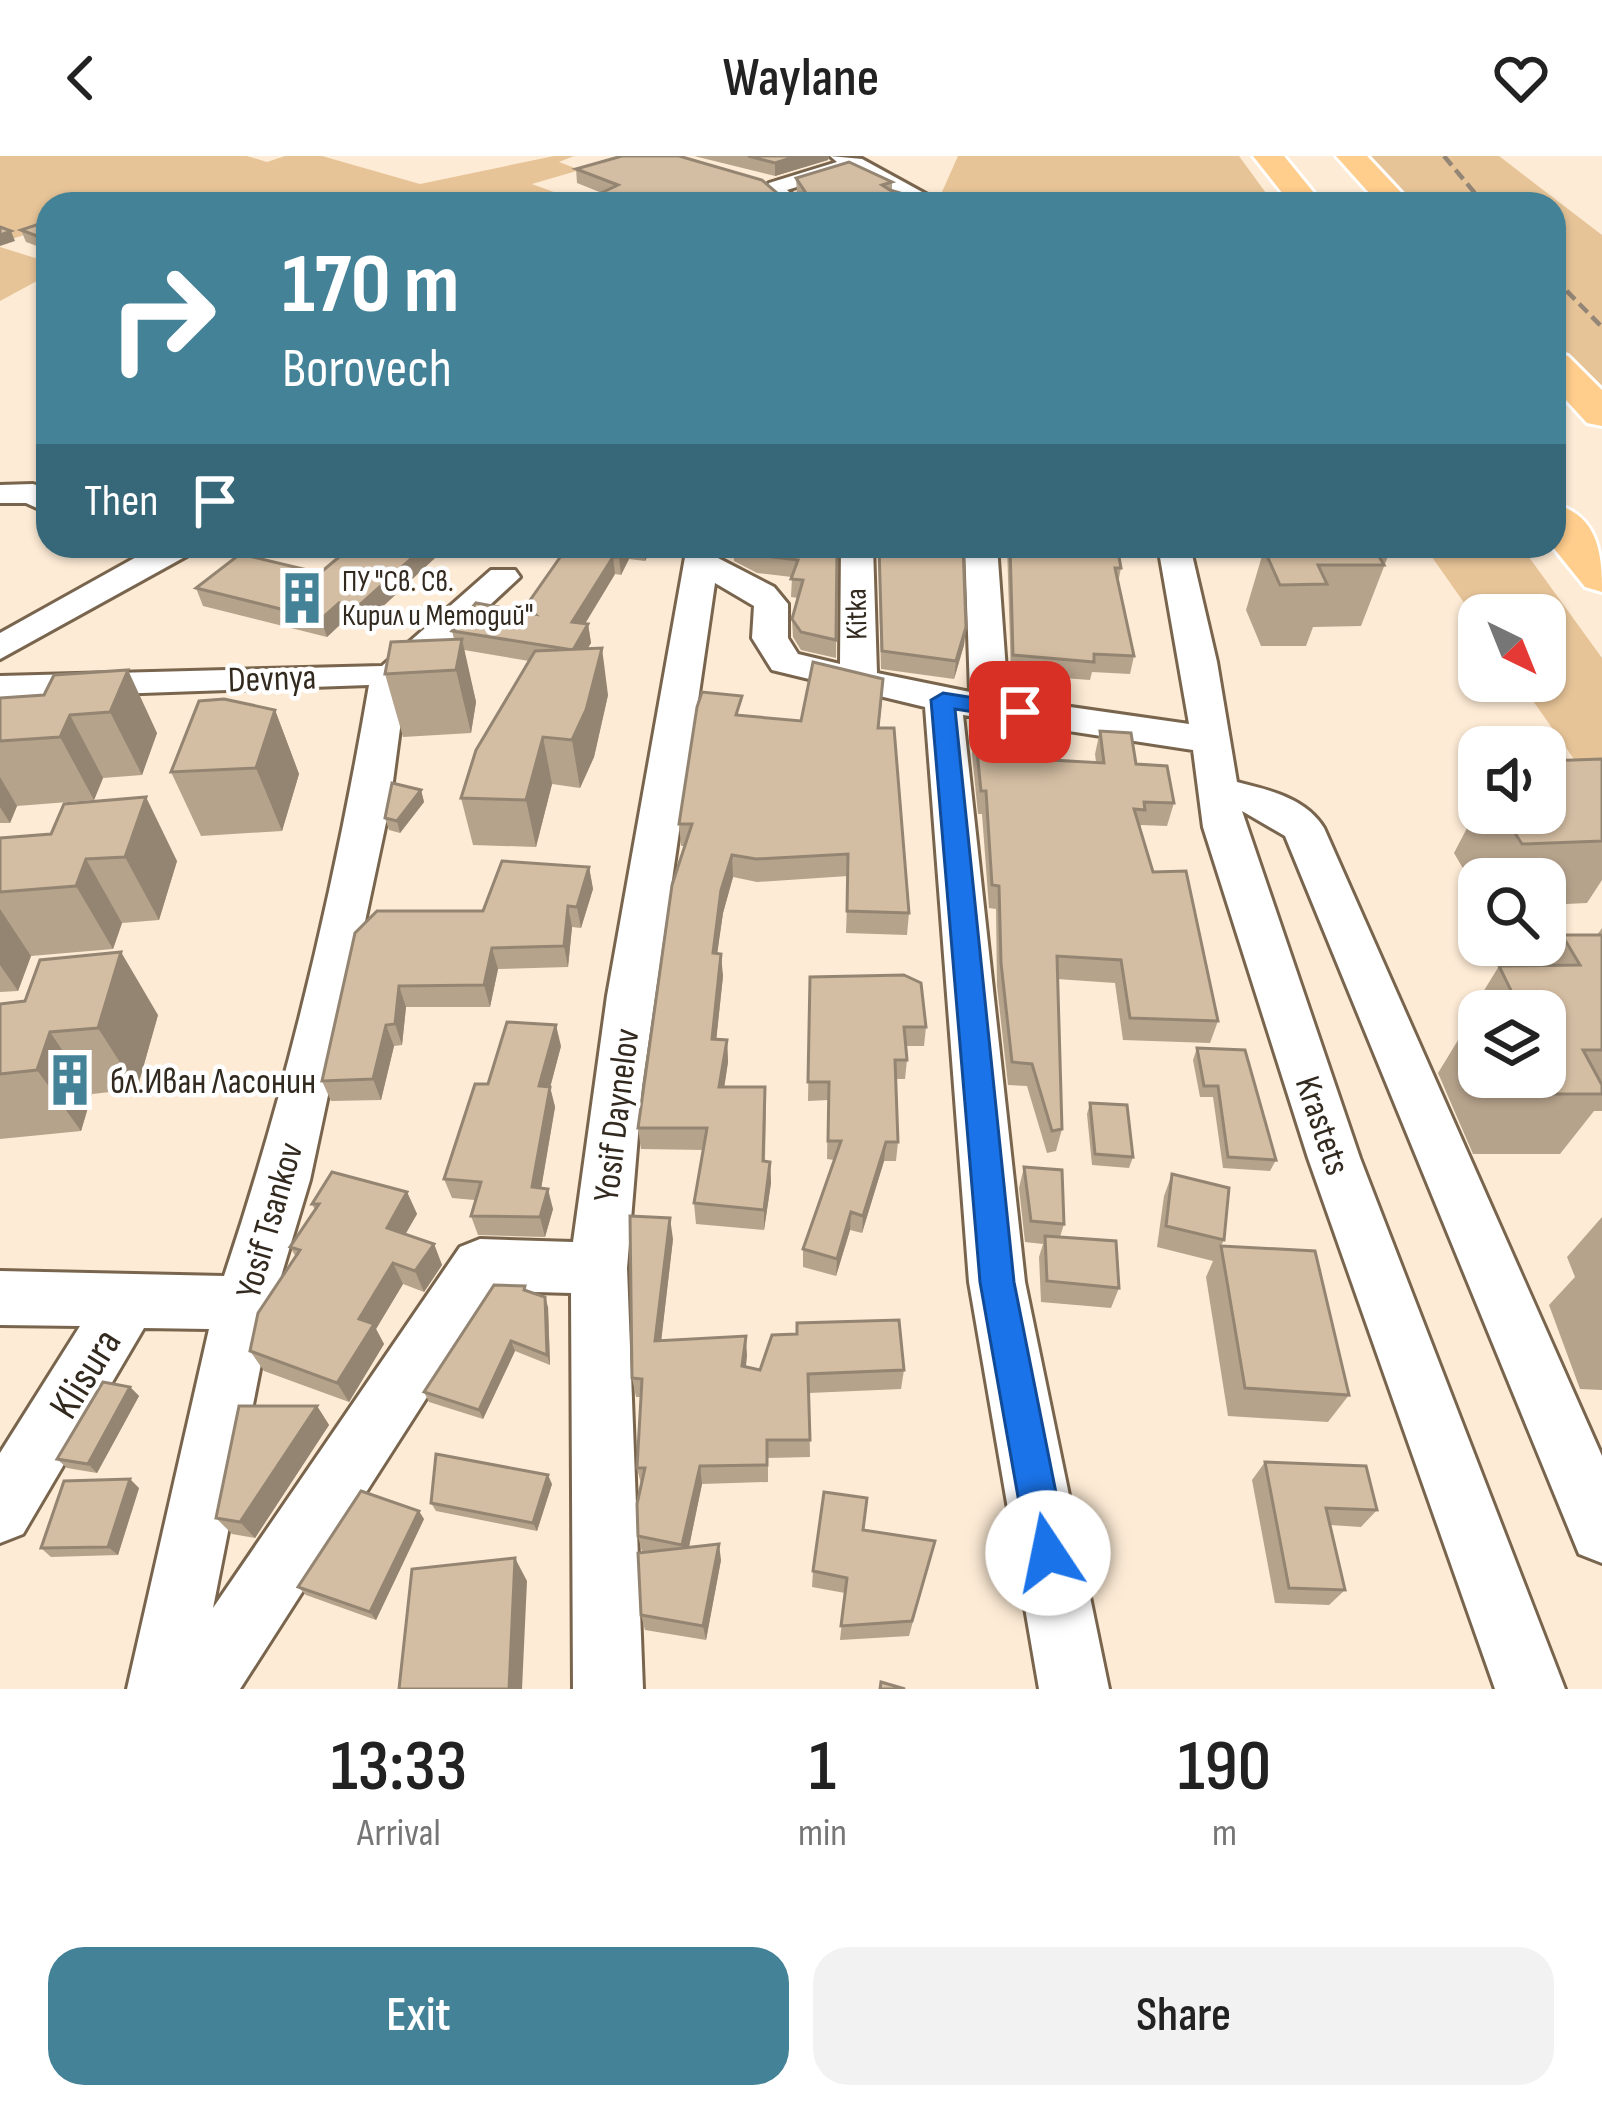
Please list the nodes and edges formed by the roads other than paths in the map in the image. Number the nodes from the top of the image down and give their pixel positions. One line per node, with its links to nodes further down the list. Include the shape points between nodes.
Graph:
1 (1268, 156): 7 (highway)
2 (1303, 156): 8 (highway)
3 (1351, 156): 9 (highway)
4 (847, 159): 5 (street, via 765,184); 6 (street)
5 (776, 192)
6 (910, 192)
7 (1297, 192)
8 (1333, 192)
9 (1385, 192)
10 (1566, 376): 11 (highway)
11 (1602, 414)
12 (0, 494): 13 (street)
13 (36, 495)
14 (1566, 533): 24 (highway)
15 (127, 558): 22 (street)
16 (159, 558): 22 (street)
17 (701, 558): 32 (street, Yosif Daynelov, via 649,862)
18 (706, 558): 27 (street, via 771,604 770,638 785,662)
19 (857, 558): 27 (street, Kitka)
20 (980, 558): 29 (street)
21 (1176, 558): 30 (street, Krastets)
22 (142, 568): 25 (street)
23 (503, 577): 26 (street)
24 (1602, 577)
25 (0, 648)
26 (388, 680): 28 (street, Devnya, via 373,674); 35 (street, Yosif Tsankov, via 369,804 283,1180)
27 (859, 682): 29 (street)
28 (0, 686)
29 (966, 703): 30 (street); 41 (street, via 997,1282)
30 (1210, 740): 31 (street, Krastets)
31 (1221, 792): 37 (street, via 1267,803 1303,828); 42 (street, Krastets, via 1224,827 1334,1158)
32 (598, 1268): 39 (street, via 480,1265); 40 (street, Yosif Daynelov)
33 (0, 1298): 34 (street)
34 (131, 1298): 35 (street); 36 (street, Klisura)
35 (244, 1303): 38 (street, Yosif Tsankov)
36 (0, 1511)
37 (1602, 1531)
38 (162, 1689)
39 (199, 1689)
40 (608, 1689)
41 (1074, 1689)
42 (1530, 1689)

